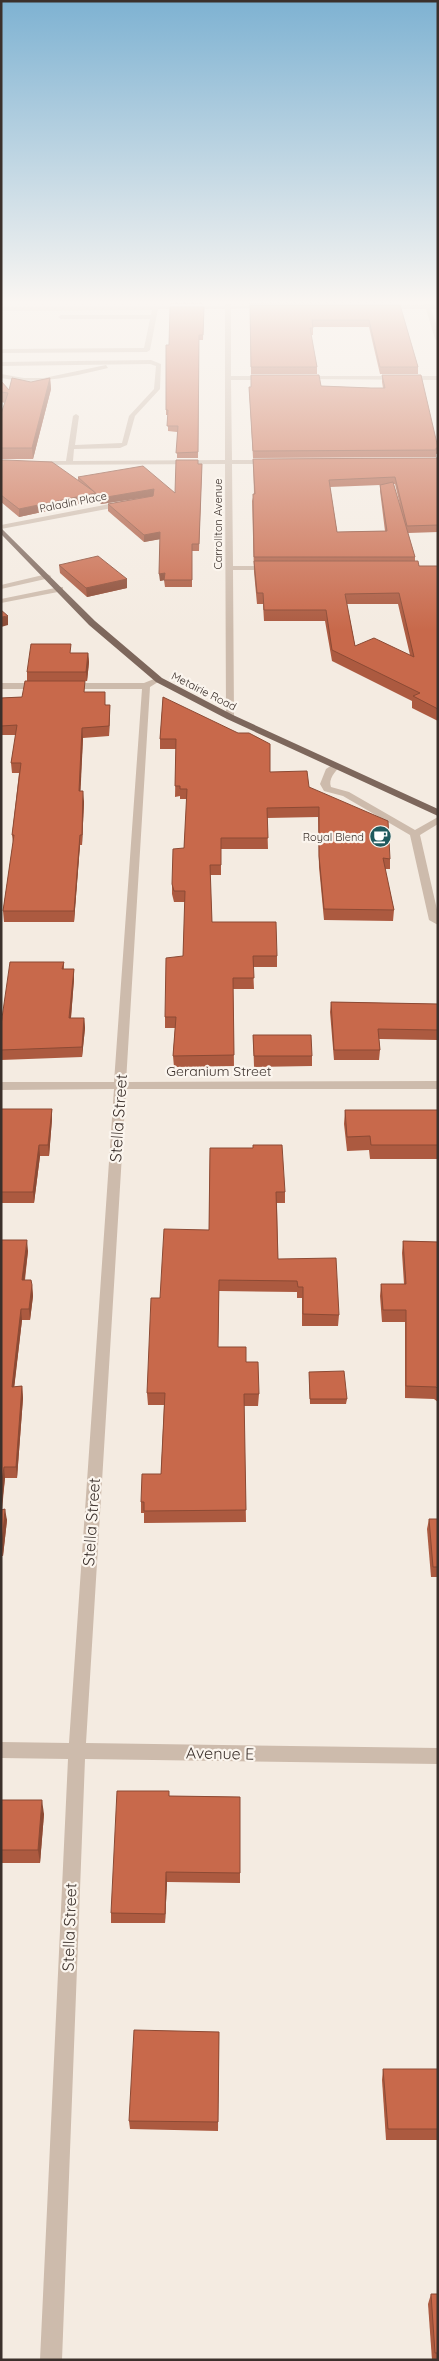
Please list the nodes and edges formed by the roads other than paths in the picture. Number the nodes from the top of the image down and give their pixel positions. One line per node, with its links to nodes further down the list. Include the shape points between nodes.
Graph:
1 (137, 410): 4 (street, via 132,416 125,444)
2 (228, 410): 6 (street, Carrollton Avenue)
3 (76, 416): 4 (street)
4 (72, 447): 5 (street)
5 (69, 462): 6 (street); 8 (street)
6 (229, 462): 7 (street); 11 (street, Carrollton Avenue)
7 (278, 462)
8 (1, 463)
9 (132, 502): 10 (street, Paladin Place)
10 (1, 528): 13 (main road, Metairie Road)
11 (229, 568): 12 (street); 22 (street, Carrollton Avenue)
12 (279, 568)
13 (47, 576): 14 (street); 15 (main road, Metairie Road)
14 (1, 587)
15 (60, 589): 16 (street); 17 (main road, Metairie Road, via 92,623)
16 (1, 601)
17 (159, 680): 21 (street); 22 (main road, Metairie Road)
18 (1, 686): 19 (street)
19 (50, 686)
20 (59, 686): 21 (street)
21 (146, 686): 30 (street, Stella Street)
22 (230, 717): 23 (main road, Metairie Road)
23 (335, 766): 24 (main road, Metairie Road); 26 (street, via 329,771 325,784 327,789 346,794)
24 (438, 812)
25 (438, 820): 26 (street)
26 (415, 834): 27 (street, via 430,906 434,920)
27 (438, 922)
28 (438, 1085): 30 (street, Geranium Street)
29 (1, 1086): 30 (street, Geranium Street)
30 (120, 1086): 32 (street, Stella Street)
31 (1, 1750): 32 (street, Avenue E)
32 (77, 1750): 33 (street, Avenue E); 34 (street, Stella Street)
33 (438, 1756)
34 (51, 2360)

